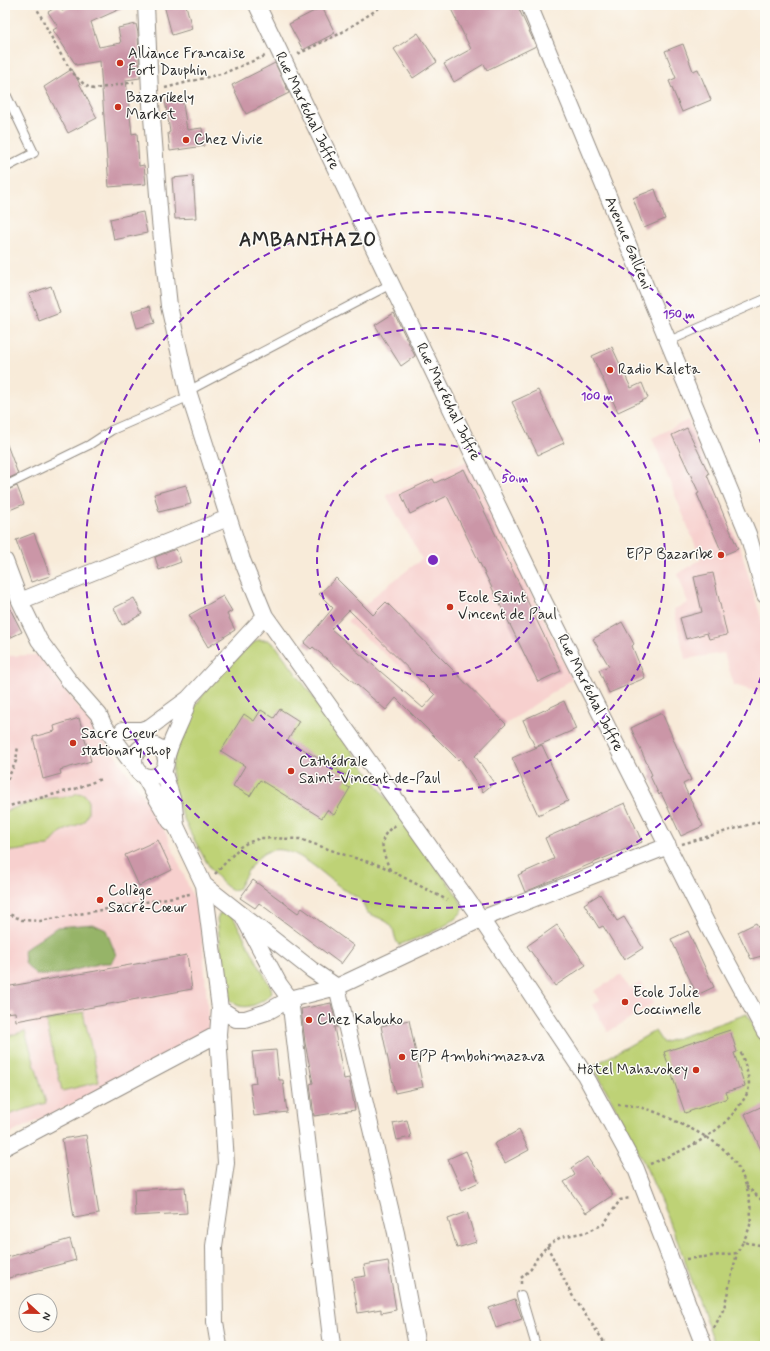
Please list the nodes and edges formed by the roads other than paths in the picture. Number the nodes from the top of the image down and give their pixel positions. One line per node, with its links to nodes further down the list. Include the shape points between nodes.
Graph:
1 (146, 5): 9 (street, via 160,221 169,306)
2 (257, 5): 6 (street, Rue Maréchal Joffre)
3 (529, 5): 8 (street, Avenue Gallieni)
4 (5, 92): 5 (lane, via 34,153)
5 (5, 168)
6 (391, 284): 9 (lane); 24 (street, Rue Maréchal Joffre, via 544,602)
7 (765, 299): 8 (lane)
8 (669, 341): 13 (street, Avenue Gallieni, via 748,534)
9 (189, 394): 10 (lane, via 112,430 89,445); 11 (street)
10 (5, 486)
11 (228, 518): 14 (street); 15 (street)
12 (5, 562): 14 (street)
13 (765, 595)
14 (20, 601): 17 (street, via 39,640 70,682)
15 (265, 616): 16 (street); 27 (street)
16 (188, 699): 18 (street); 21 (street, via 169,746)
17 (99, 715): 19 (street); 22 (street, via 103,724)
18 (162, 720): 19 (street, via 150,728); 20 (street)
19 (122, 730): 20 (street)
20 (147, 745): 21 (street, via 154,745 162,751); 22 (street, via 135,754)
21 (165, 765): 22 (street, via 155,777); 23 (street)
22 (140, 772): 23 (street, via 166,816)
23 (176, 826): 25 (street)
24 (668, 846): 27 (street); 31 (street, Rue Maréchal Joffre)
25 (204, 885): 26 (street); 30 (street)
26 (242, 914): 28 (street); 29 (street, via 279,984)
27 (481, 919): 28 (street); 35 (street, via 606,1110 636,1169)
28 (337, 987): 29 (street); 38 (street, via 396,1233)
29 (290, 999): 30 (street, via 267,1012 245,1018 236,1019); 37 (street)
30 (220, 1009): 32 (street)
31 (765, 1032)
32 (218, 1034): 33 (street); 36 (street, via 226,1163 214,1246)
33 (5, 1147)
34 (521, 1295): 39 (lane)
35 (704, 1345)
36 (219, 1346)
37 (332, 1346)
38 (416, 1346)
39 (536, 1346)

